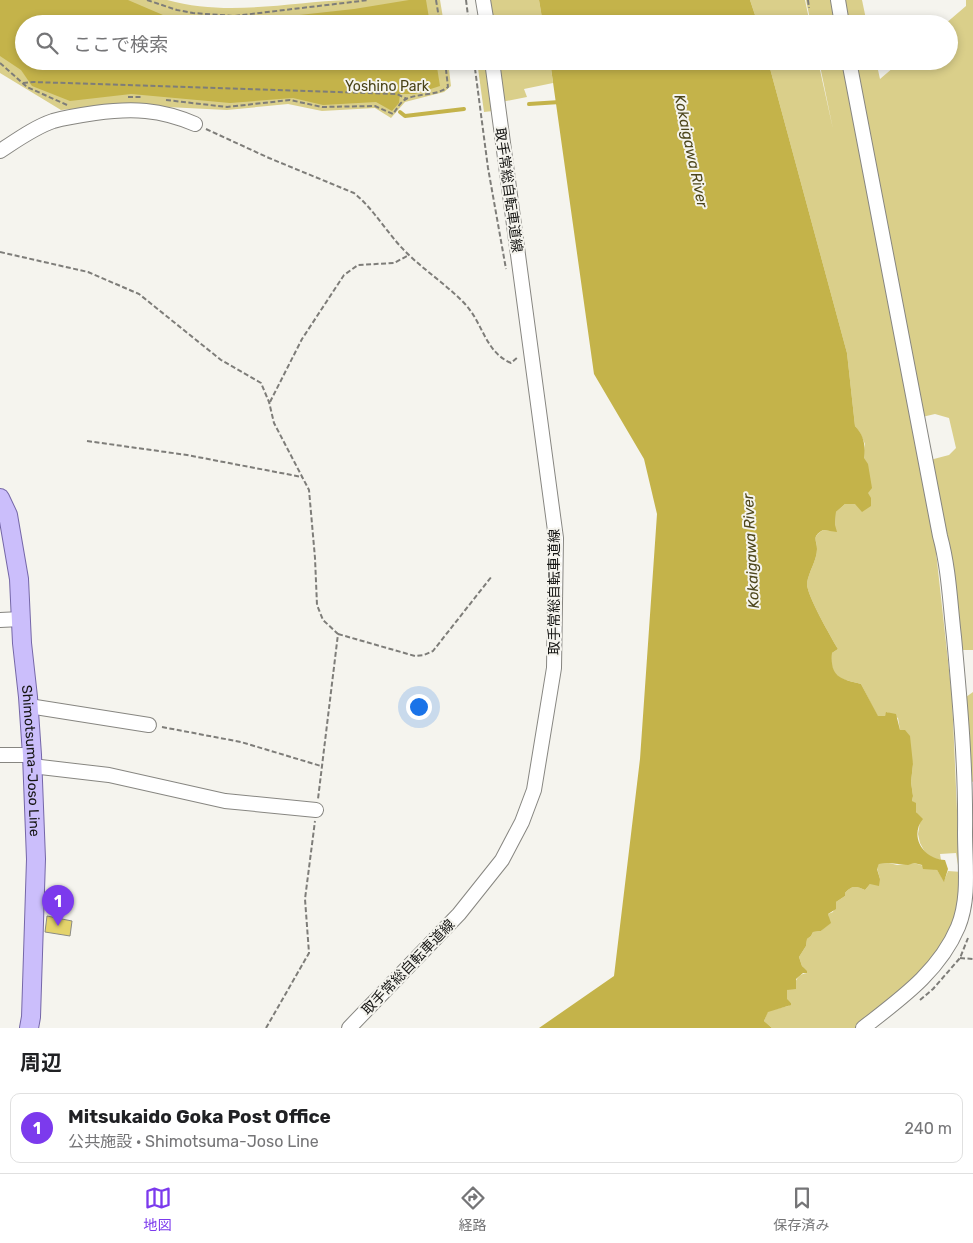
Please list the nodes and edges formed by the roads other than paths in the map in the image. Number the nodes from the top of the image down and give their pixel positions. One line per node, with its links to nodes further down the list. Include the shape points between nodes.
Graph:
1 (483, 0): 3 (street)
2 (838, 0): 4 (street)
3 (486, 15)
4 (840, 15)
5 (493, 70): 18 (street, 取手常総自転車道線, via 556,538 554,668 534,790 502,860 458,914)
6 (851, 70): 19 (street, via 946,557 966,810 966,893 959,925 934,966 914,987)
7 (195, 124): 8 (street, via 146,110 110,111 52,122)
8 (0, 151)
9 (0, 498): 10 (main road, Shimotsuma-Joso Line, via 8,515 19,580)
10 (21, 619): 11 (street); 12 (main road, Shimotsuma-Joso Line)
11 (0, 620)
12 (29, 706): 13 (street); 15 (main road, Shimotsuma-Joso Line)
13 (150, 725)
14 (0, 755): 15 (street)
15 (32, 760): 16 (street, via 225,801); 17 (main road, Shimotsuma-Joso Line, via 36,859)
16 (316, 810)
17 (29, 1028)
18 (349, 1028)
19 (863, 1028)

